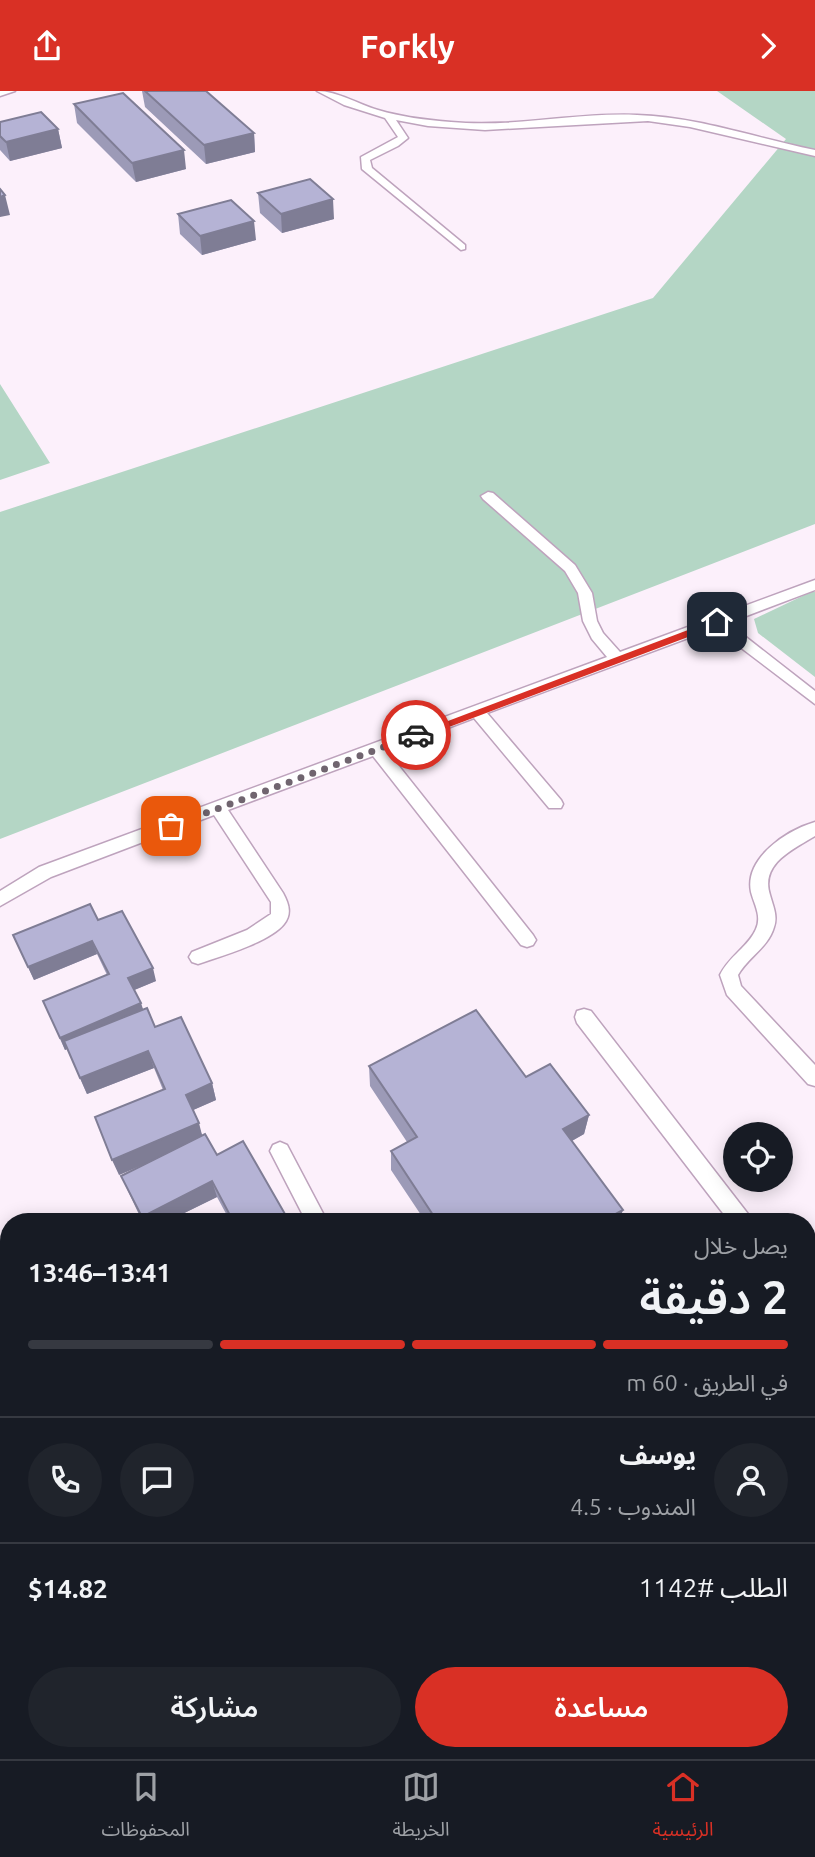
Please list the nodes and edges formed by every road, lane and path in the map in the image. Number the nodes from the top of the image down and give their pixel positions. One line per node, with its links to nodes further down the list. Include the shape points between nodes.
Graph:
1 (10, 91): 3 (lane)
2 (322, 91): 4 (lane)
3 (0, 93)
4 (388, 115): 5 (lane, via 444,124 508,125 646,117); 6 (lane, via 403,138 369,155 367,169)
5 (815, 153)
6 (461, 247)
7 (488, 496): 10 (lane, via 570,568 585,593 597,635)
8 (815, 586): 9 (lane)
9 (717, 622): 10 (lane); 11 (lane)
10 (618, 660): 12 (lane)
11 (815, 699)
12 (478, 713): 13 (lane); 14 (lane)
13 (377, 750): 15 (lane); 18 (lane)
14 (555, 804)
15 (218, 808): 17 (lane, via 45,872); 19 (lane, via 277,898 281,912 265,928)
16 (815, 828): 21 (lane, via 765,861 758,881 768,915 766,928 729,975 733,990)
17 (0, 898)
18 (527, 940)
19 (198, 957)
20 (584, 1017): 24 (lane)
21 (815, 1078)
22 (280, 1151): 23 (lane)
23 (313, 1213)
24 (735, 1213)

